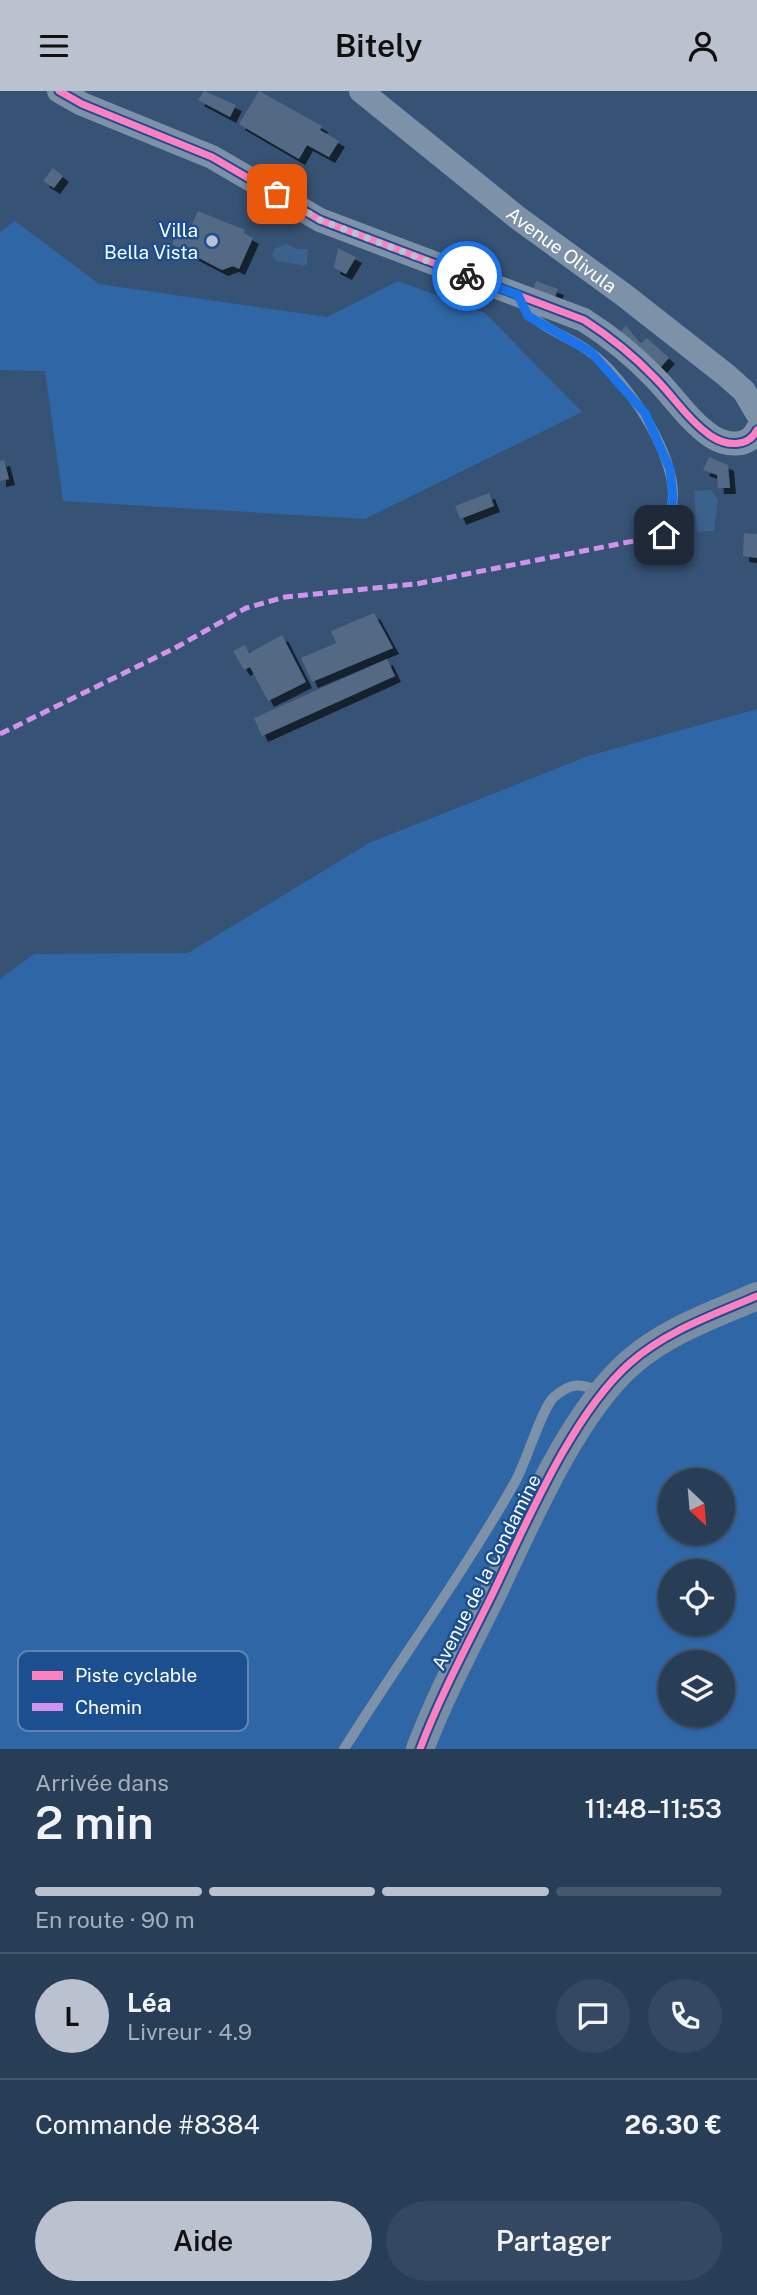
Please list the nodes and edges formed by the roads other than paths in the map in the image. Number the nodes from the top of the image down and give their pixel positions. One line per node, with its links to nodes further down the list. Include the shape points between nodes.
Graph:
1 (59, 91): 3 (street, via 212,157 320,220)
2 (361, 91): 4 (street, Avenue Olivula, via 518,218 726,375 744,391)
3 (518, 295): 5 (street, via 584,320 605,333 712,437 730,444 744,443); 6 (lane, via 528,316 591,352 645,413 670,469 673,498)
4 (757, 413)
5 (757, 430)
6 (664, 535)
7 (757, 1296): 8 (main road, Avenue de la Condamine, via 665,1336)
8 (601, 1392): 9 (lane, via 584,1384 569,1385 551,1400 523,1470 478,1546); 10 (main road, Avenue de la Condamine, via 529,1517)
9 (344, 1749)
10 (419, 1749)

